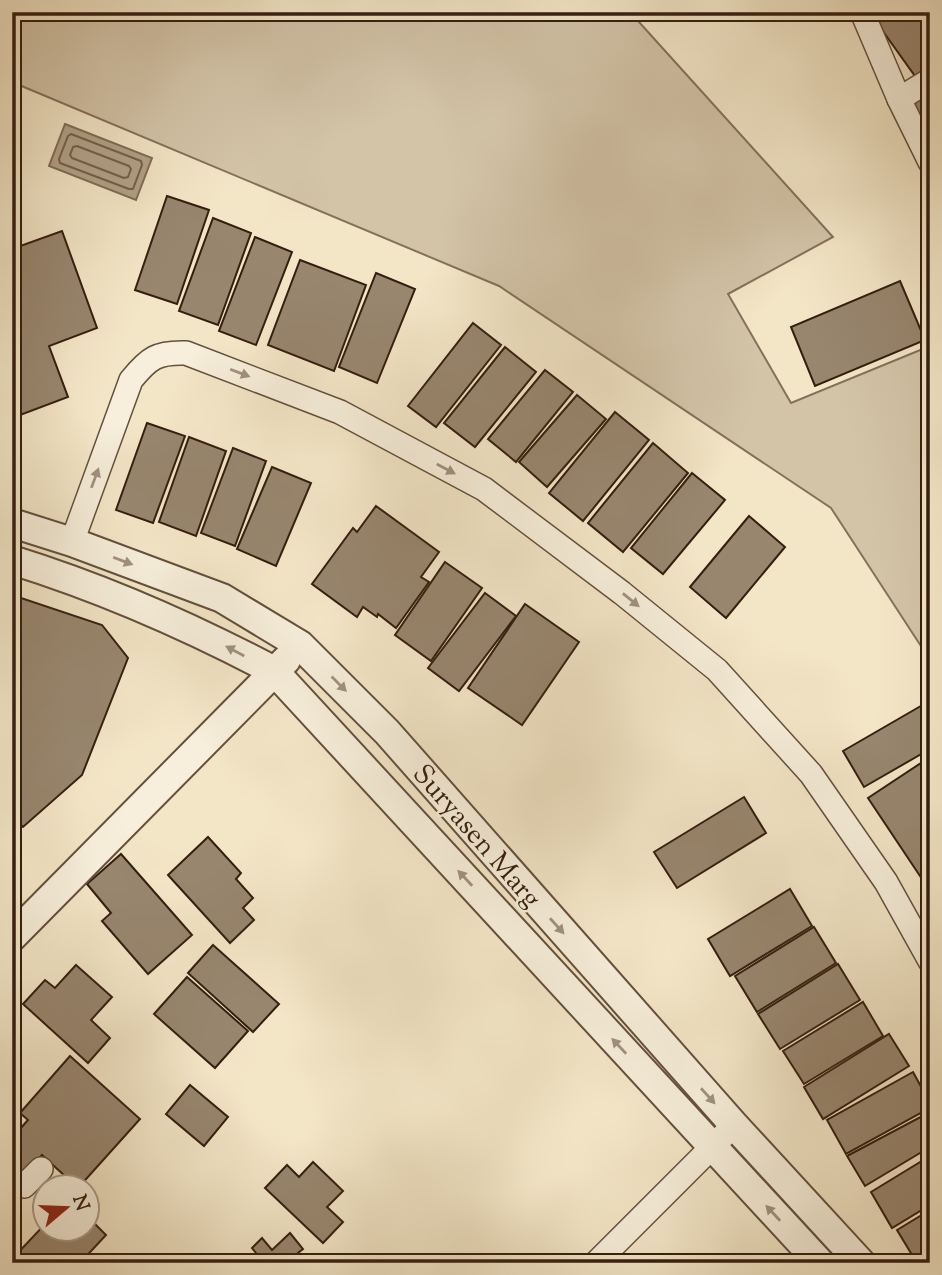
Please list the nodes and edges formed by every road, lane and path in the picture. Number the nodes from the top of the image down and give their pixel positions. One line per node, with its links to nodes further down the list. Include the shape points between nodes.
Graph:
1 (862, 12): 3 (street)
2 (930, 80): 3 (street)
3 (899, 99): 4 (street)
4 (930, 162)
5 (12, 523): 6 (street, Suryasen Marg)
6 (72, 542): 8 (street, Suryasen Marg, one-way to 8, via 222,598); 11 (street, one-way to 11, via 131,380 145,362 165,352 186,353 340,412 484,489 717,670 811,774 886,882)
7 (12, 560): 9 (street, Suryasen Marg, one-way to 7, via 99,591)
8 (300, 645): 9 (street); 12 (street, Suryasen Marg, one-way to 12, via 387,732)
9 (274, 671): 10 (street); 13 (street, Suryasen Marg, one-way to 9)
10 (12, 937)
11 (930, 961)
12 (734, 1125): 13 (street); 18 (street, Suryasen Marg)
13 (711, 1146): 16 (street); 17 (street, Suryasen Marg, one-way to 13)
14 (41, 1169): 15 (street, via 24,1186)
15 (12, 1178)
16 (596, 1263)
17 (820, 1263)
18 (861, 1263)

